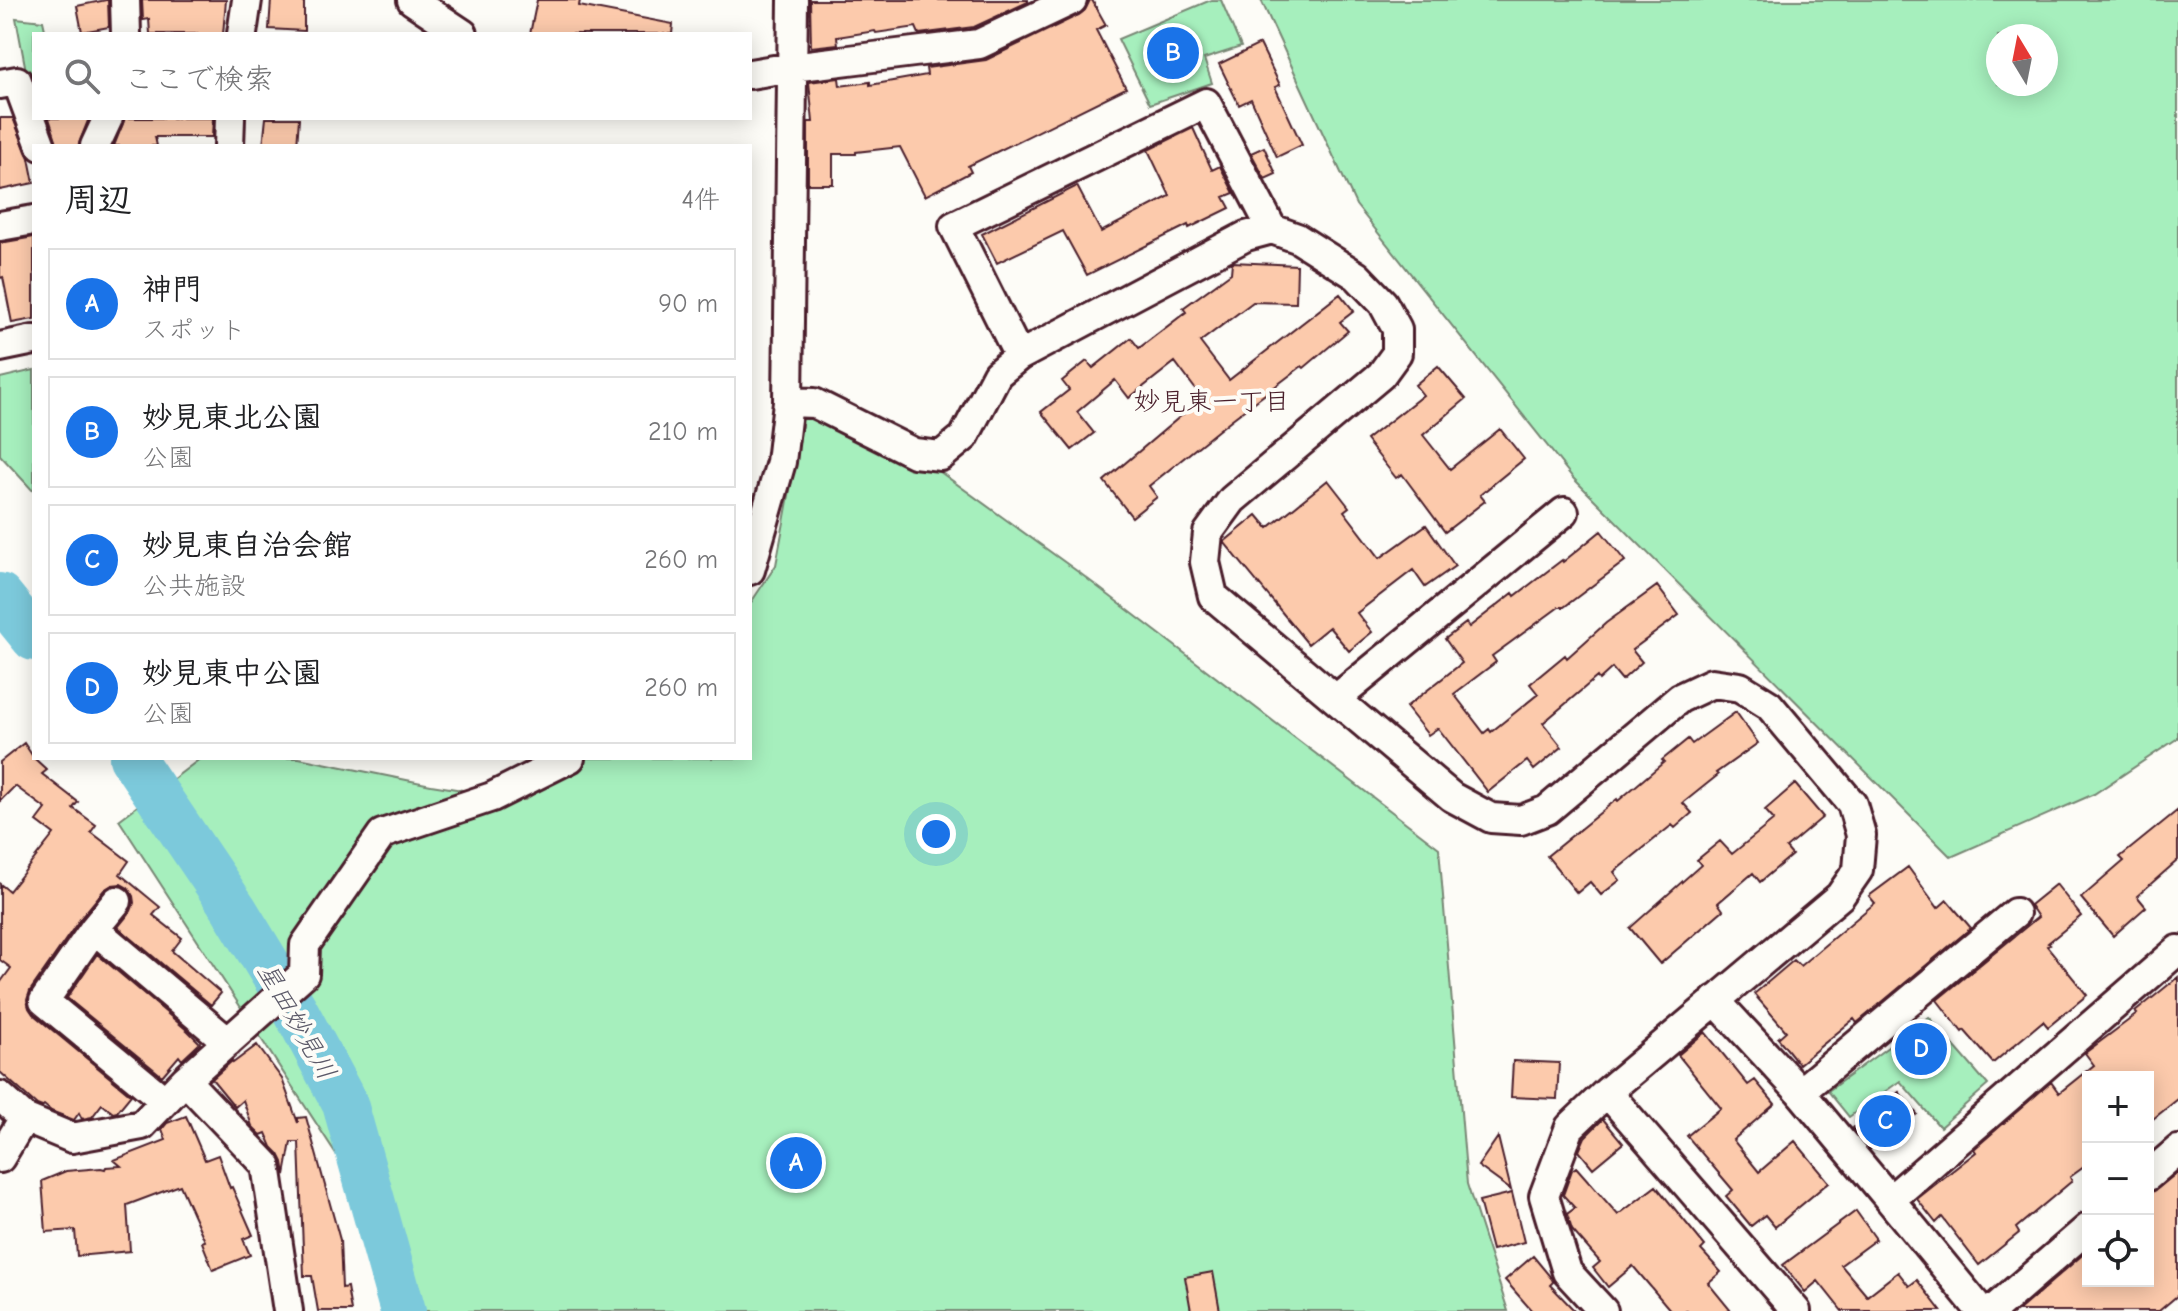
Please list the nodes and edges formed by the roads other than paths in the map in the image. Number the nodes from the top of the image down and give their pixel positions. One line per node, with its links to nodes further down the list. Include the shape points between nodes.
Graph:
1 (125, 0): 6 (street)
2 (247, 0): 7 (street)
3 (412, 0): 8 (street)
4 (793, 0): 9 (street)
5 (1072, 0): 9 (street, via 979,44)
6 (126, 32)
7 (242, 32)
8 (460, 32)
9 (792, 67): 10 (street); 23 (street)
10 (752, 74)
11 (0, 84): 14 (street, via 17,81)
12 (107, 120): 15 (street)
13 (230, 120): 16 (street)
14 (40, 144)
15 (96, 144)
16 (229, 144)
17 (32, 220): 18 (street)
18 (0, 226)
19 (1272, 229): 22 (street, via 1246,236); 22 (street, via 1206,103 954,226); 26 (street, via 1297,238 1357,276 1383,303 1397,329 1397,353 1381,375 1232,500 1208,533 1205,562 1213,596)
20 (32, 340): 21 (street)
21 (0, 347)
22 (1019, 356): 23 (street, via 997,374 964,437 941,456 914,453 814,403)
23 (788, 402): 25 (street, via 781,462)
24 (1564, 512): 26 (street)
25 (752, 563)
26 (1336, 699): 32 (street, via 1452,797 1491,818 1521,820 1547,810 1680,698 1712,683 1740,687 1769,705 1852,804 1861,835 1858,870 1840,896)
27 (566, 760): 33 (street, via 492,797 382,834 305,945 304,974)
28 (117, 901): 30 (street)
29 (2015, 913): 36 (street)
30 (94, 929): 33 (street); 38 (street, via 44,1001)
31 (2178, 950): 43 (street)
32 (1715, 1000): 35 (street); 36 (street)
33 (228, 1042): 34 (street)
34 (185, 1080): 38 (street); 45 (street, via 266,1165)
35 (1607, 1092): 46 (street, via 1570,1127 1544,1196 1567,1272); 47 (street)
36 (1800, 1092): 43 (street)
37 (0, 1096): 39 (street)
38 (165, 1101): 39 (street, via 142,1125 72,1138)
39 (24, 1118): 41 (street)
40 (2178, 1150): 42 (street)
41 (0, 1158)
42 (2154, 1171)
43 (1890, 1200): 48 (street)
44 (2082, 1233): 49 (street)
45 (288, 1311)
46 (1603, 1311)
47 (1796, 1311)
48 (1981, 1311)
49 (1992, 1311)

